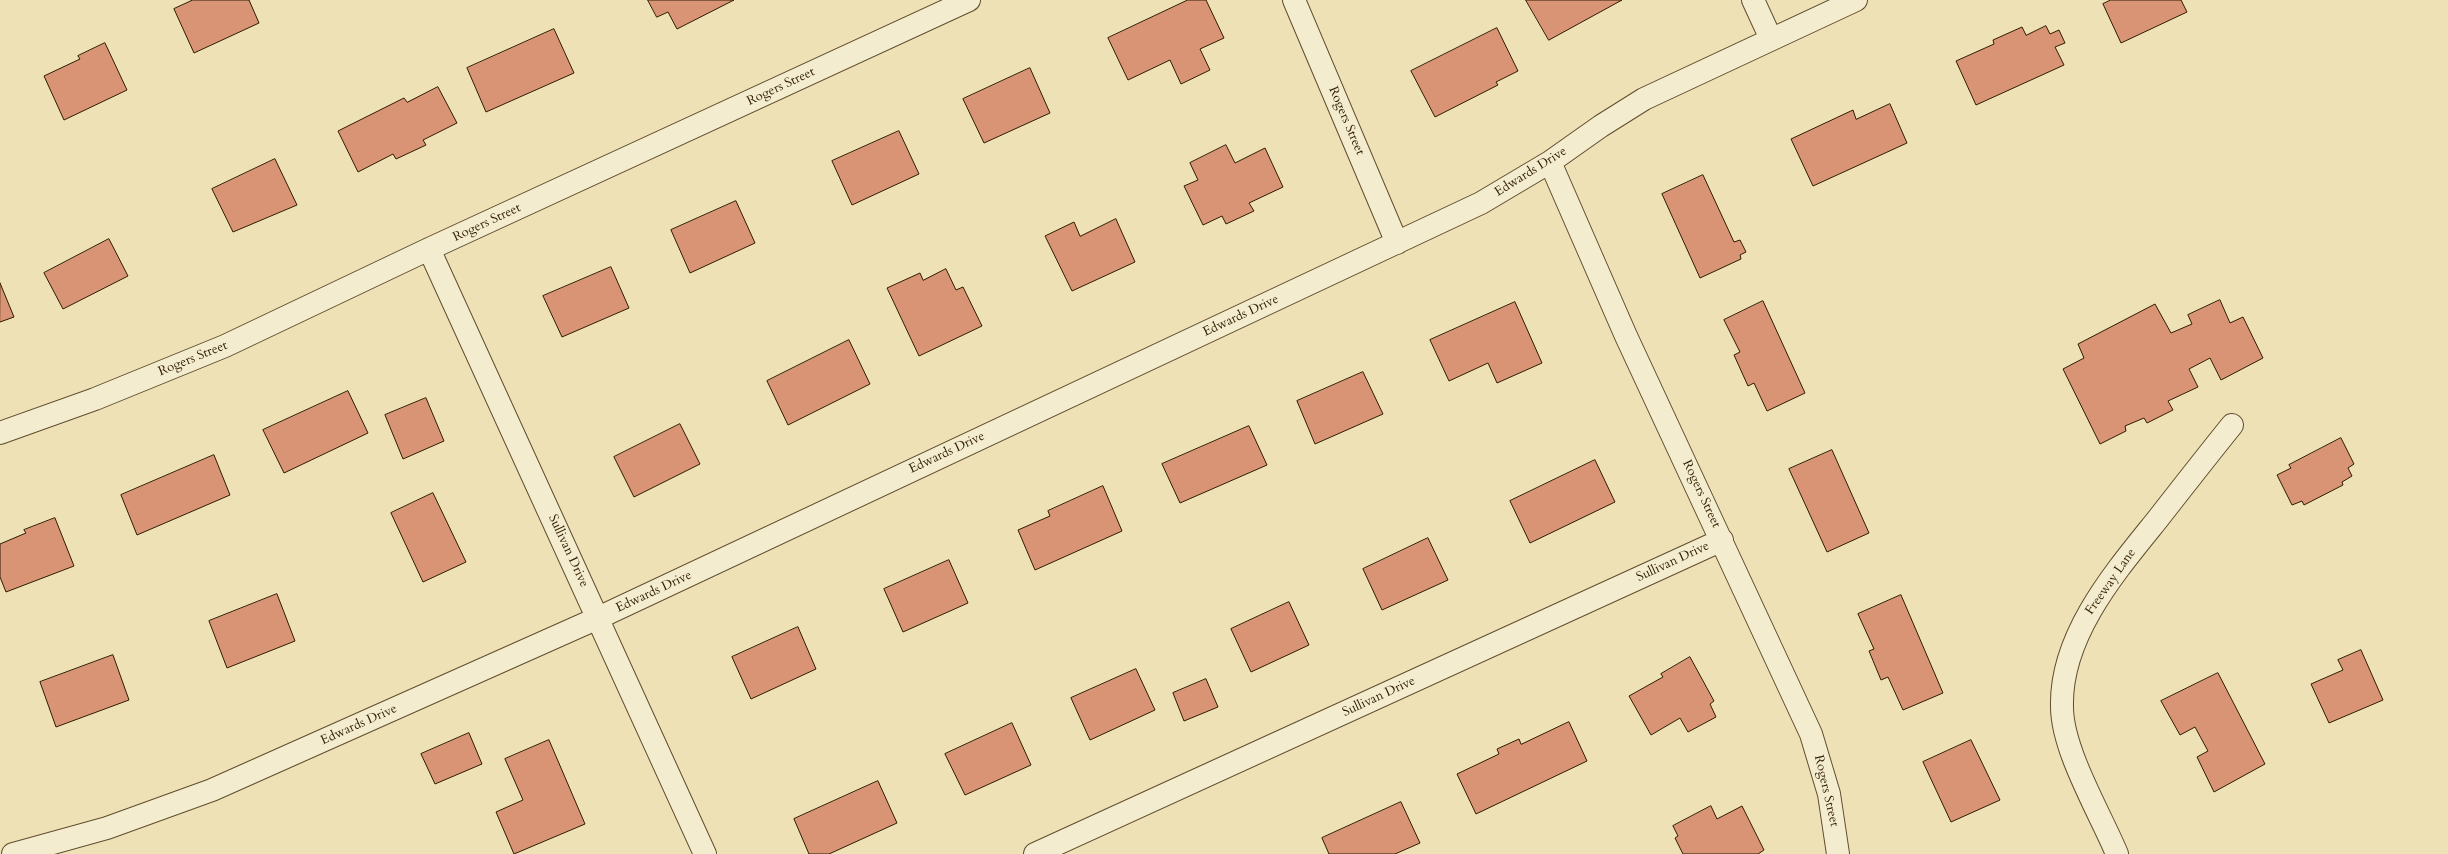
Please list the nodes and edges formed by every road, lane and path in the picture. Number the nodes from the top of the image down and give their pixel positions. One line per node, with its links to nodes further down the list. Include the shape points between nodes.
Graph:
1 (969, 0): 8 (street, Rogers Street)
2 (1294, 0): 7 (street, Rogers Street)
3 (1753, 0): 5 (street)
4 (1856, 0): 5 (street, Edwards Drive)
5 (1771, 39): 6 (street, Edwards Drive, via 1644,99 1600,126)
6 (1550, 162): 7 (street, Edwards Drive, via 1481,203); 11 (street, Rogers Street, via 1626,336)
7 (1397, 243): 12 (street, Edwards Drive)
8 (429, 249): 10 (street, Rogers Street, via 225,346 95,399); 12 (street, Sullivan Drive)
9 (2232, 425): 17 (street, Freeway Lane, via 2111,577 2087,615 2065,675 2062,708 2067,741)
10 (0, 433)
11 (1722, 540): 15 (street, Sullivan Drive); 16 (street, Rogers Street, via 1811,734 1829,794)
12 (598, 618): 13 (street, Edwards Drive, via 212,790 107,828); 14 (street, Sullivan Drive)
13 (13, 854)
14 (705, 854)
15 (1035, 854)
16 (1838, 854)
17 (2116, 854)

